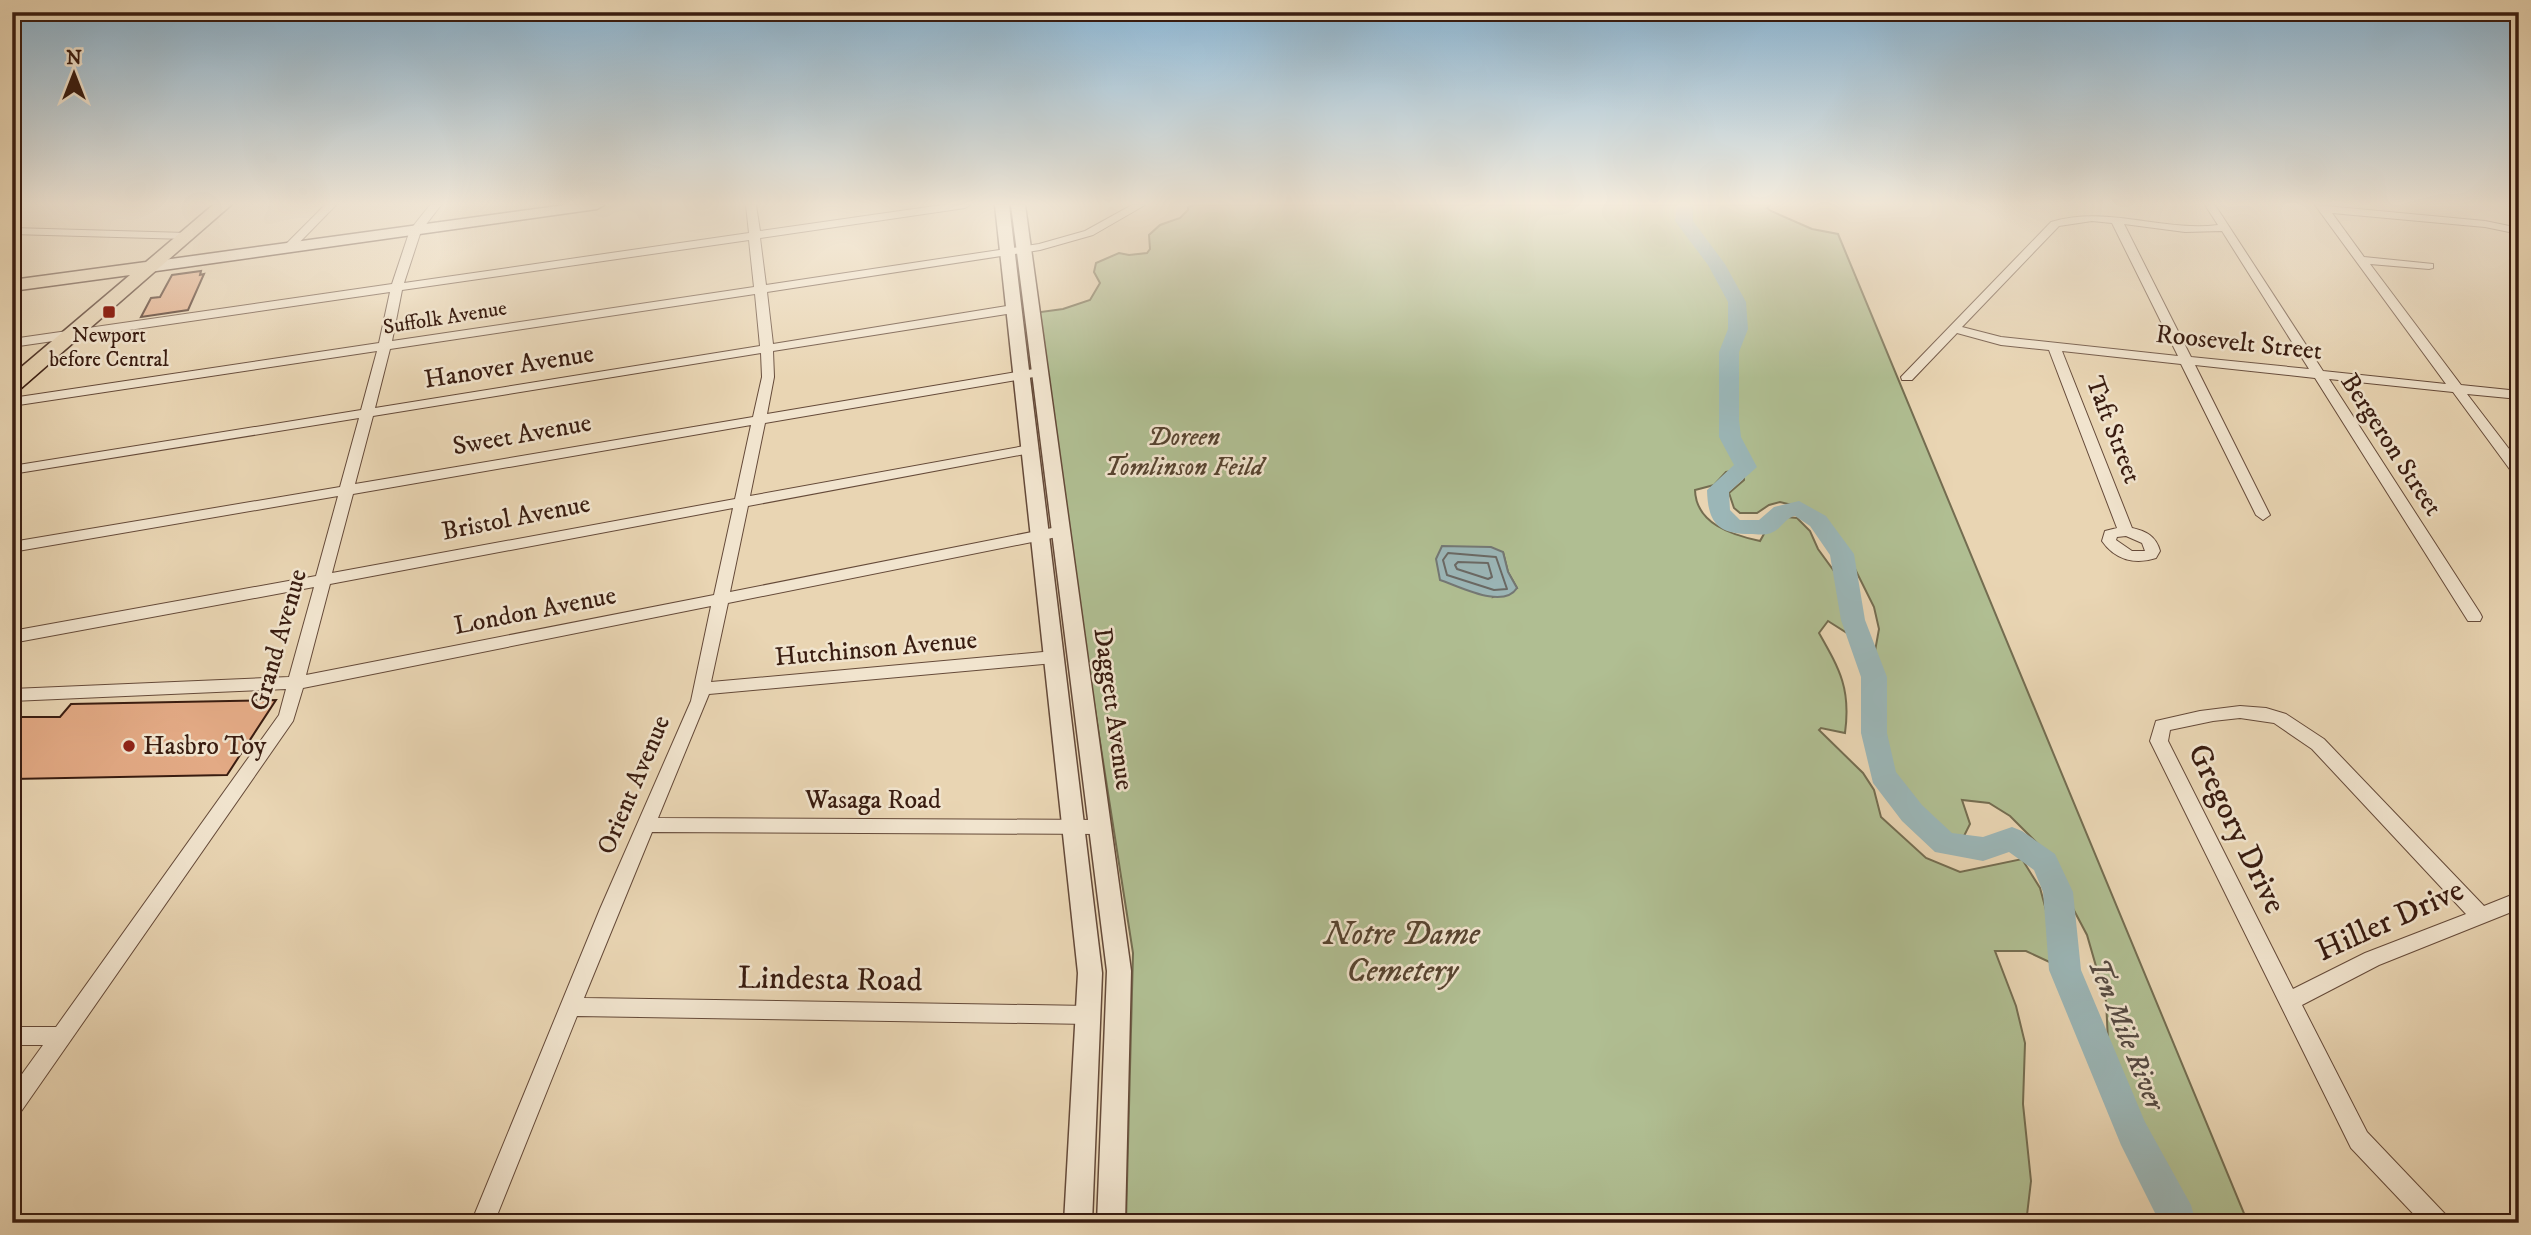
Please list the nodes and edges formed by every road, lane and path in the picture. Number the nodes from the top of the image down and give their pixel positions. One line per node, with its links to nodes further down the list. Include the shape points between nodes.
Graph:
1 (154, 263): 15 (main road)
2 (181, 263): 15 (main road)
3 (405, 263): 17 (street, Grand Avenue)
4 (568, 263): 17 (street)
5 (757, 263): 18 (street, Orient Avenue)
6 (933, 263): 18 (street, Suffolk Avenue)
7 (1015, 263): 19 (street, Daggett Avenue)
8 (1017, 263): 27 (street, Daggett Avenue)
9 (2018, 263): 20 (street)
10 (2138, 263): 26 (street)
11 (2248, 263): 28 (street, Bergeron Street)
12 (2364, 263): 31 (street)
13 (2392, 263): 14 (street)
14 (2430, 266)
15 (149, 267): 16 (main road); 21 (main road)
16 (12, 286)
17 (397, 287): 21 (street); 23 (street, Grand Avenue)
18 (760, 289): 23 (street, Suffolk Avenue); 25 (street, Orient Avenue)
19 (1013, 309): 25 (street, Hanover Avenue); 27 (street, Daggett Avenue)
20 (1955, 329): 24 (street, Roosevelt Street, via 1985,338); 29 (street)
21 (73, 334): 22 (street); 30 (main road)
22 (12, 342)
23 (384, 346): 33 (street, Suffolk Avenue); 34 (street, Grand Avenue)
24 (2054, 346): 26 (street, Roosevelt Street); 43 (street, Taft Street)
25 (767, 349): 34 (street, Hanover Avenue); 35 (street, Orient Avenue, via 768,377)
26 (2186, 360): 28 (street, Roosevelt Street); 41 (street)
27 (1030, 373): 35 (street, Sweet Avenue); 36 (street, Daggett Avenue); 42 (street, Daggett Avenue)
28 (2318, 374): 31 (street, Roosevelt Street); 48 (street, Bergeron Street)
29 (1907, 377)
30 (12, 386)
31 (2458, 388): 32 (street, Roosevelt Street); 37 (street)
32 (2519, 394)
33 (12, 402)
34 (366, 413): 38 (street, Hanover Avenue); 39 (street, Grand Avenue)
35 (760, 419): 39 (street, Sweet Avenue); 40 (street, Orient Avenue)
36 (1030, 449): 40 (street, Bristol Avenue); 44 (street, Daggett Avenue)
37 (2517, 466)
38 (12, 470)
39 (347, 490): 45 (street, Sweet Avenue); 46 (street, Grand Avenue)
40 (742, 501): 46 (street, Bristol Avenue); 47 (street, Orient Avenue)
41 (2263, 515)
42 (1062, 531): 44 (street, London Avenue); 55 (street, Daggett Avenue)
43 (2126, 531)
44 (1038, 536): 47 (street, London Avenue); 50 (street, Daggett Avenue)
45 (12, 547)
46 (323, 579): 49 (street, Bristol Avenue); 51 (street, Grand Avenue)
47 (721, 599): 51 (street, London Avenue); 52 (street, Orient Avenue)
48 (2473, 617)
49 (12, 637)
50 (1054, 657): 52 (street, Hutchinson Avenue); 56 (street, Daggett Avenue)
51 (296, 683): 53 (street, London Avenue); 63 (street, Grand Avenue, via 287,718)
52 (702, 689): 54 (street, Orient Avenue)
53 (12, 695)
54 (645, 825): 56 (street, Wasaga Road); 60 (street, Orient Avenue)
55 (1101, 827): 56 (street, Wasaga Road); 67 (street, Daggett Avenue, via 1119,988)
56 (1073, 828): 61 (street, Daggett Avenue, via 1090,973)
57 (2519, 900): 58 (street, Hiller Drive)
58 (2480, 915): 59 (street, Hiller Drive, via 2372,959); 59 (street, Gregory Drive, via 2295,725 2266,713 2237,713 2162,726 2159,741)
59 (2288, 1002): 68 (street, Gregory Drive, via 2359,1140)
60 (570, 1007): 61 (street, Lindesta Road); 65 (street, Orient Avenue)
61 (1089, 1015): 66 (street, Daggett Avenue)
62 (12, 1036): 63 (street)
63 (61, 1036): 64 (street, Grand Avenue)
64 (12, 1106)
65 (482, 1223)
66 (1078, 1223)
67 (1111, 1223)
68 (2438, 1223)

